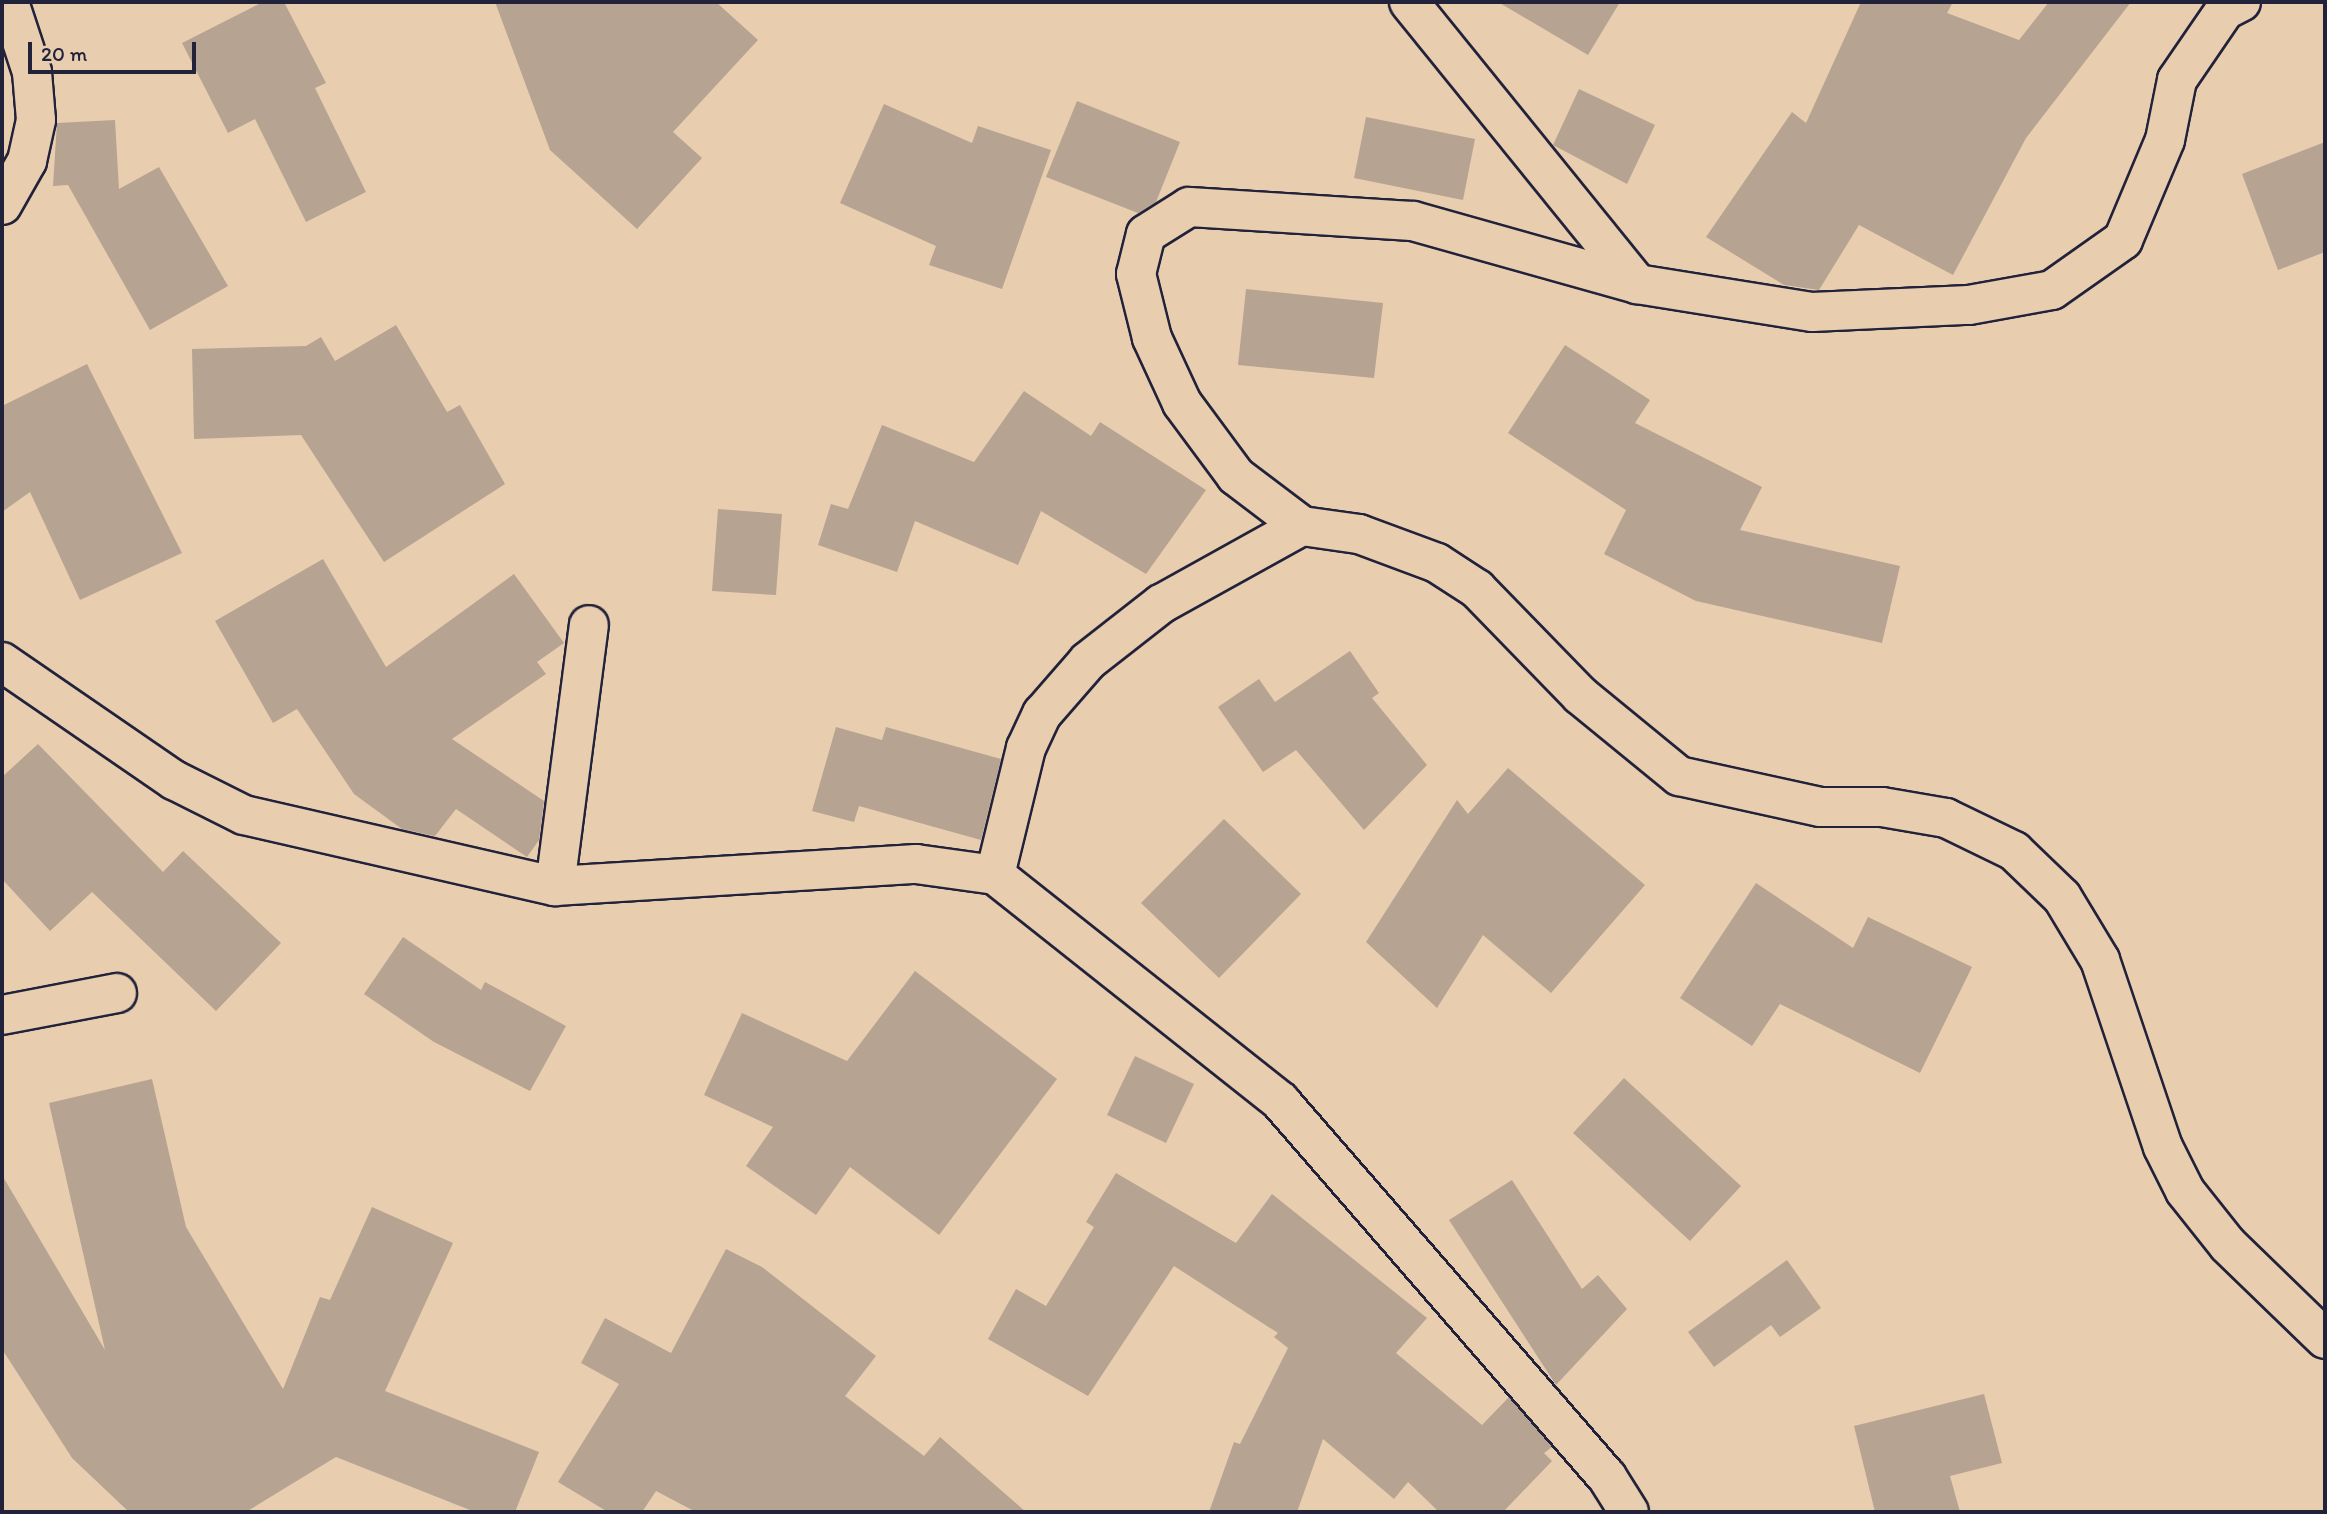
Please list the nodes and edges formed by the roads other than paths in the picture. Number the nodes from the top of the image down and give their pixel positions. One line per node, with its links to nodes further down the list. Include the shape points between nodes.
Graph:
1 (9, 2): 4 (street, via 32,72 36,120 27,161)
2 (1409, 2): 5 (street)
3 (2241, 2): 5 (street, via 2225,10 2177,80 2165,140 2123,240 2052,290 1969,305 1812,312)
4 (2, 205)
5 (1637, 284): 6 (street, via 1413,221 1189,206 1146,234 1136,274 1152,338 1182,404 1236,476)
6 (1302, 526): 9 (street, via 1150,611 1081,670 1042,714 1026,748); 13 (street, via 1359,534 1437,563 1477,589 1580,695 1679,776 1820,807 1882,807 1946,818 2014,851 2062,897 2101,960 2163,1147 2185,1191 2228,1245)
7 (589, 625): 10 (street)
8 (2, 662): 10 (street, via 174,780 244,816)
9 (995, 875): 10 (street, via 916,864); 14 (street, via 1280,1101 1607,1477)
10 (555, 886)
11 (117, 993): 12 (street)
12 (2, 1015)
13 (2325, 1339)
14 (1629, 1512)

